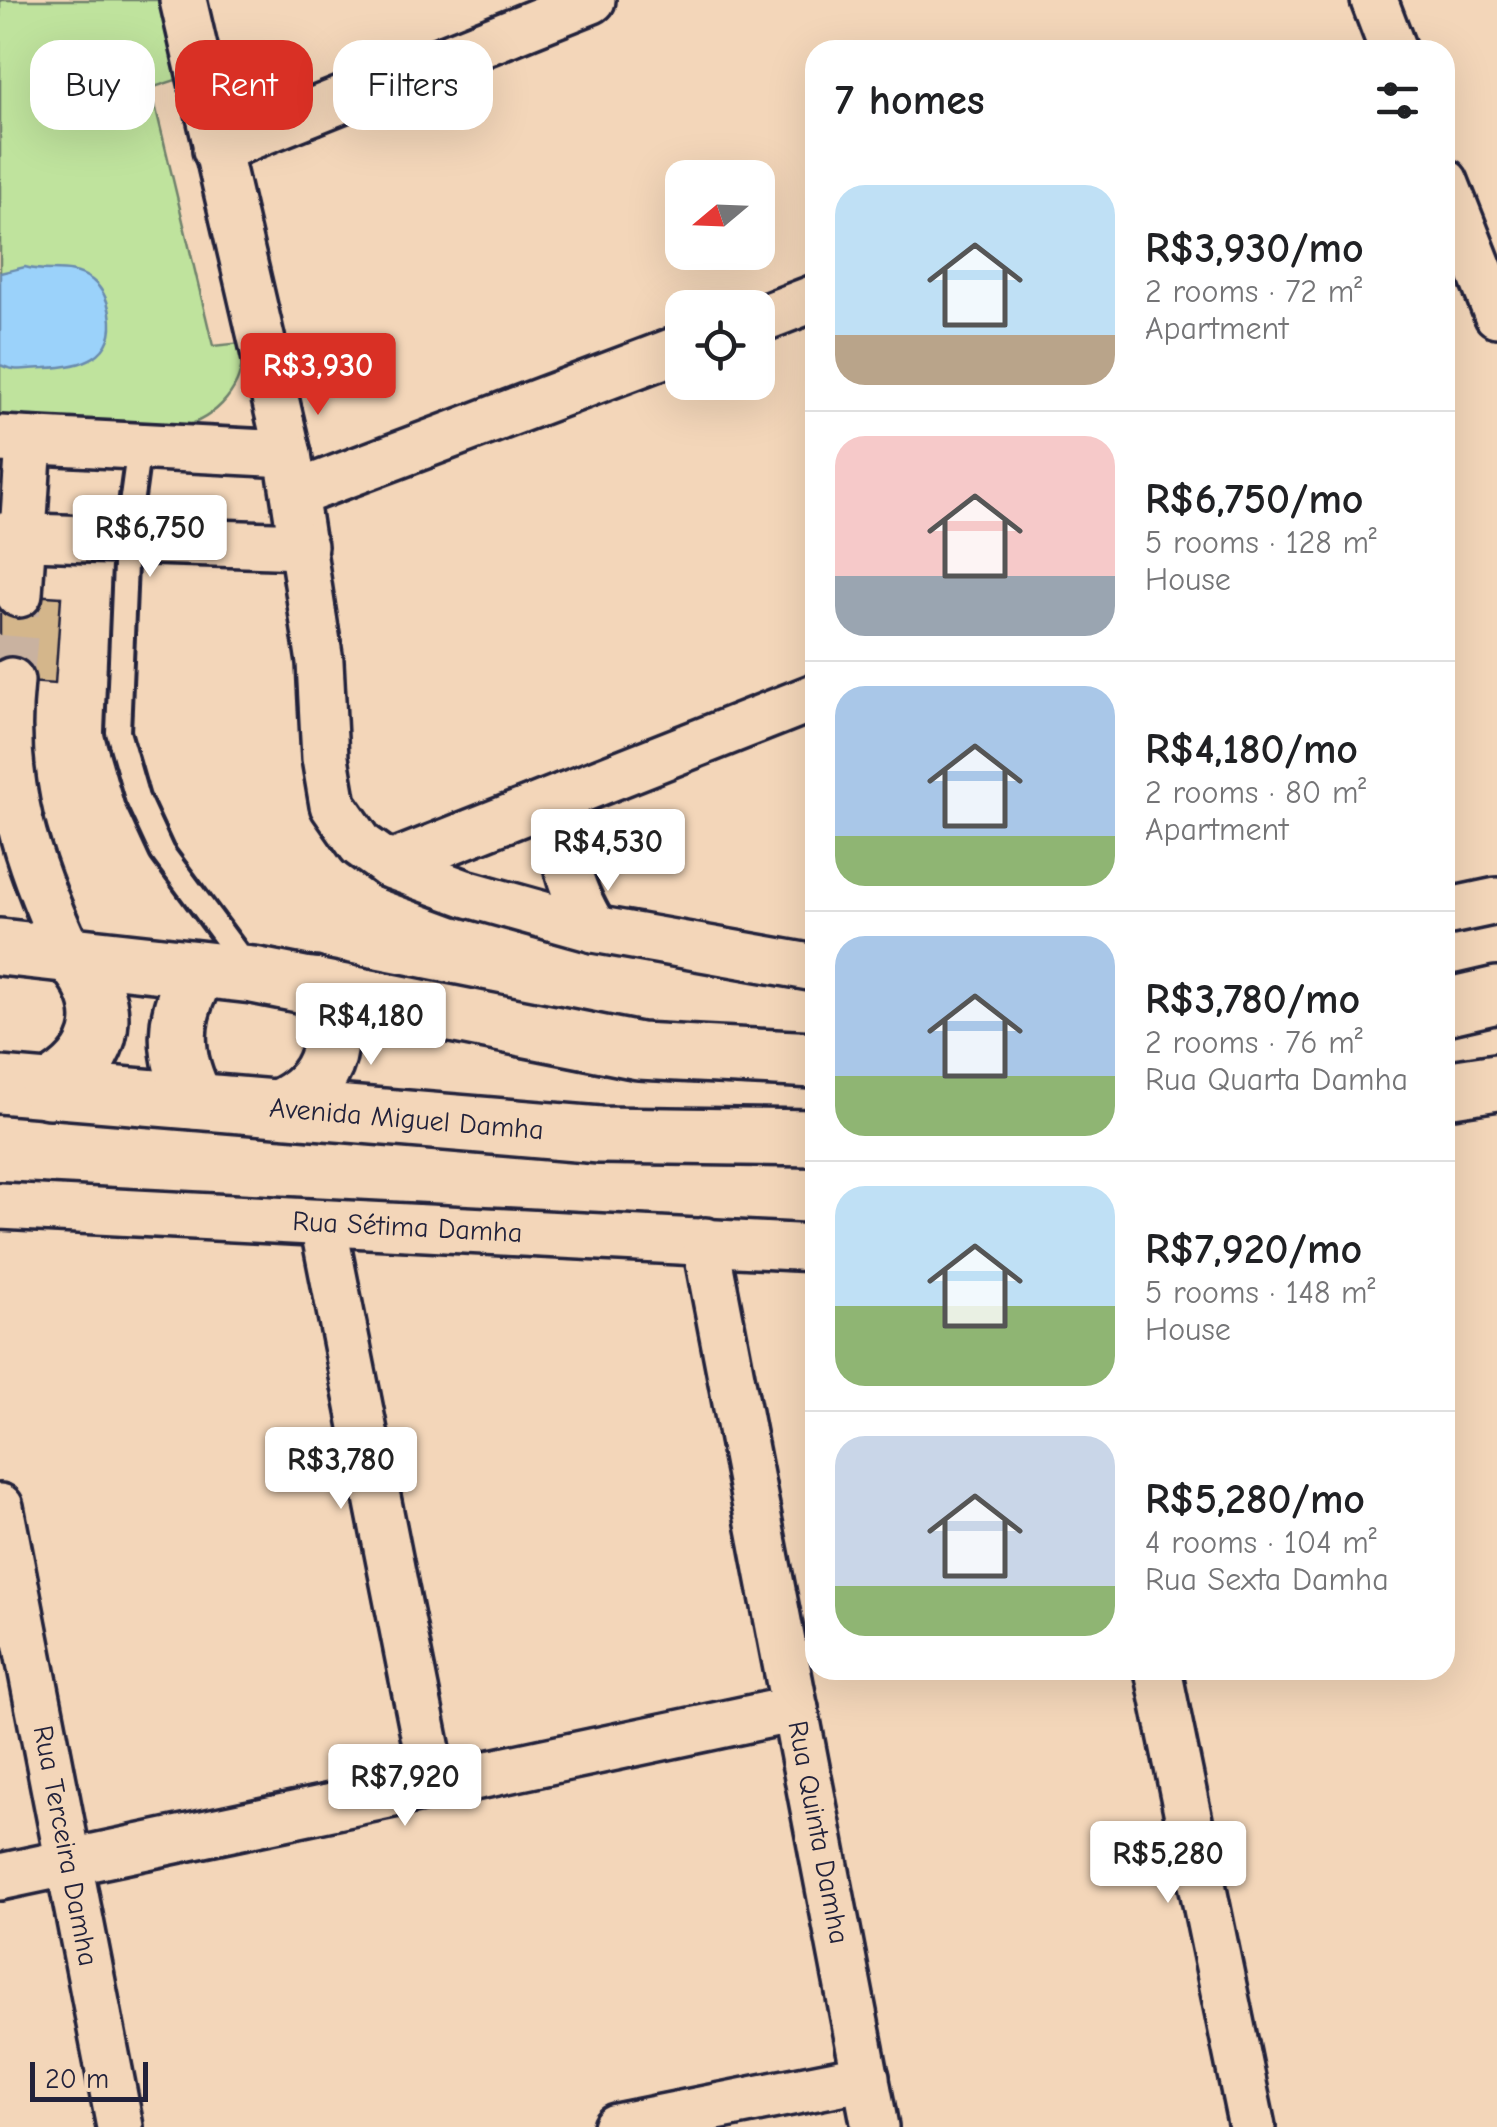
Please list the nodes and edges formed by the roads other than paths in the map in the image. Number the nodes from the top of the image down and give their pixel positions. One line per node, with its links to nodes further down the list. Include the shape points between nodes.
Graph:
1 (183, 0): 5 (street)
2 (592, 0): 5 (street)
3 (1374, 0): 4 (street)
4 (1389, 40)
5 (216, 150): 13 (street)
6 (1455, 207): 9 (street)
7 (805, 302): 8 (street)
8 (775, 313)
9 (1497, 314)
10 (665, 353): 13 (street)
11 (15, 440): 12 (street); 14 (street)
12 (139, 446): 13 (street); 15 (lane)
13 (291, 474): 16 (street)
14 (12, 537): 15 (street); 17 (street)
15 (126, 542): 16 (street); 30 (lane, via 118,732 137,798 162,852)
16 (304, 546): 22 (street, via 333,805 361,844)
17 (19, 594)
18 (11, 680): 20 (street)
19 (805, 701): 21 (street)
20 (2, 736): 27 (street, via 23,836)
21 (564, 796): 22 (street); 25 (street, via 561,845 571,890)
22 (388, 865): 25 (street)
23 (1497, 901): 24 (street)
24 (1455, 910)
25 (594, 930): 28 (street)
26 (0, 947): 27 (street)
27 (68, 952): 29 (street); 36 (street, via 88,973 99,999 92,1054 74,1076)
28 (805, 966)
29 (198, 972): 30 (street); 38 (street, via 176,1036)
30 (253, 974): 31 (street)
31 (312, 986): 34 (street, via 640,1050); 39 (street, via 327,1007 330,1056 311,1088)
32 (1497, 995): 33 (street)
33 (1455, 1005)
34 (805, 1059)
35 (1497, 1082): 37 (street)
36 (25, 1088): 38 (street, Avenida Miguel Damha)
37 (1455, 1088)
38 (196, 1101): 39 (street, Avenida Miguel Damha)
39 (280, 1108): 40 (street, Avenida Miguel Damha, via 600,1135)
40 (805, 1138)
41 (0, 1206): 42 (street, Rua Sétima Damha)
42 (322, 1224): 43 (street, Rua Sétima Damha); 48 (street)
43 (705, 1242): 44 (street, Rua Sétima Damha); 47 (street, Rua Quinta Damha)
44 (805, 1247)
45 (0, 1507): 49 (street, Rua Terceira Damha)
46 (1160, 1680): 55 (street)
47 (795, 1709): 48 (street); 51 (street, Rua Quinta Damha)
48 (434, 1785): 49 (street)
49 (68, 1861): 50 (street); 52 (street, Rua Terceira Damha)
50 (0, 1877)
51 (866, 2077): 53 (street); 54 (street, Rua Quinta Damha)
52 (120, 2127)
53 (616, 2127)
54 (875, 2127)
55 (1252, 2127)

